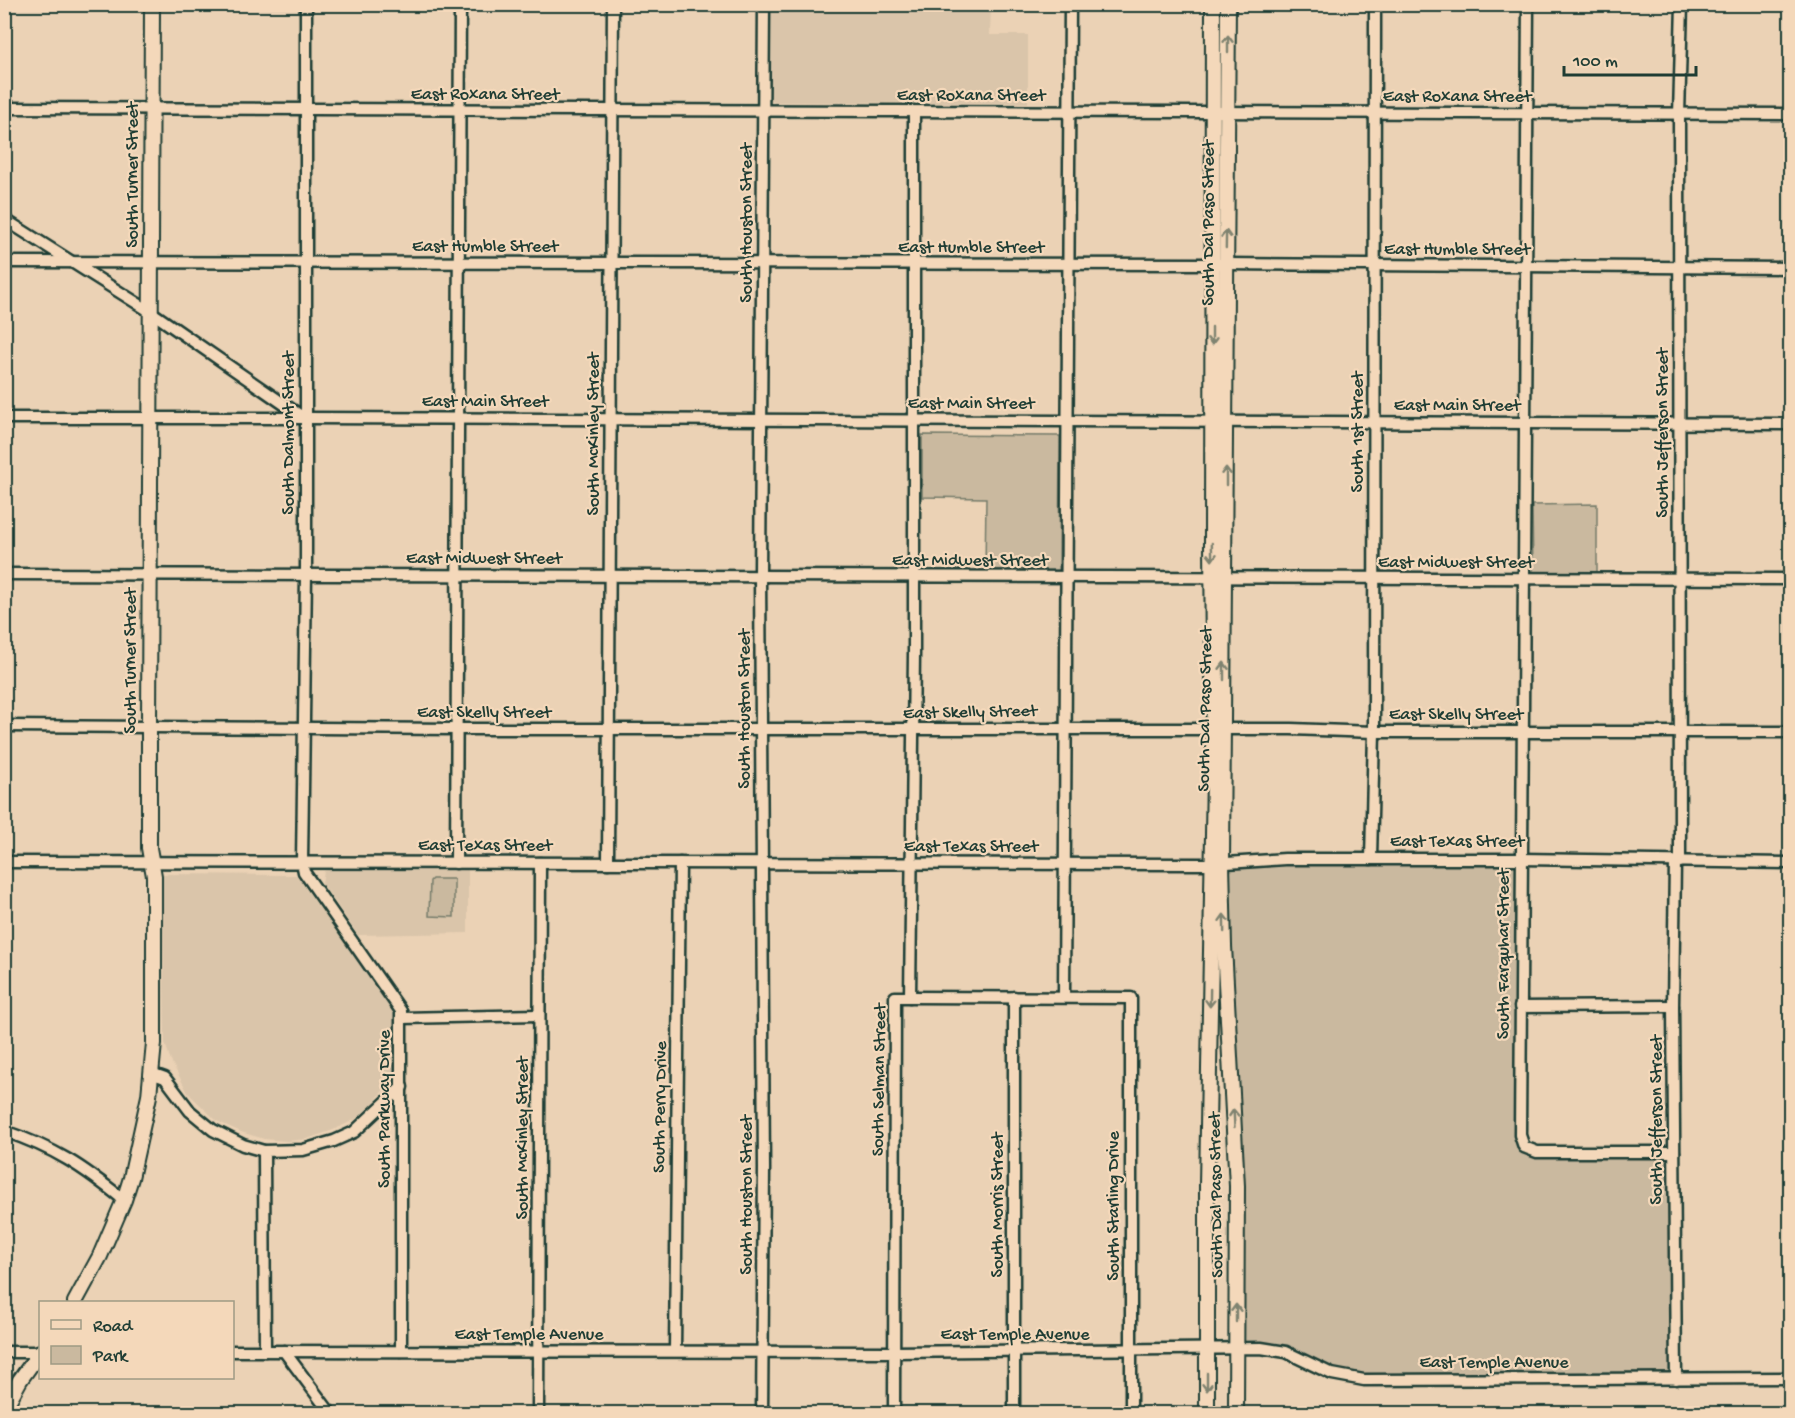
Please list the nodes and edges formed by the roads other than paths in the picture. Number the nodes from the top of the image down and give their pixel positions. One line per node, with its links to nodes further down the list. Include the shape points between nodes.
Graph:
1 (152, 4): 13 (main road, South Turner Street)
2 (306, 4): 14 (street, South Dalmont Street)
3 (460, 4): 15 (street)
4 (613, 4): 18 (street, South McKinley Street)
5 (764, 4): 19 (street, South Houston Street)
6 (1070, 4): 21 (street)
7 (1213, 4): 16 (main road, South Dal Paso Street)
8 (1228, 4): 17 (main road, South Dal Paso Street, one-way to 8)
9 (1375, 4): 22 (street, South 1st Street)
10 (1528, 4): 23 (street, South Farquhar Street)
11 (1682, 4): 25 (street, South Jefferson Street)
12 (4, 108): 13 (street, East Roxana Street)
13 (151, 109): 14 (street, East Roxana Street); 29 (main road, South Turner Street)
14 (306, 111): 15 (street, East Roxana Street); 30 (street, South Dalmont Street)
15 (459, 111): 18 (street, East Roxana Street); 31 (street)
16 (1213, 111): 17 (street, East Roxana Street); 21 (street, East Roxana Street); 35 (main road, South Dal Paso Street)
17 (1228, 111): 22 (street, East Roxana Street); 36 (main road, South Dal Paso Street, one-way to 17)
18 (612, 112): 19 (street, East Roxana Street); 32 (street, South McKinley Street)
19 (764, 112): 20 (street, East Roxana Street); 33 (street, South Houston Street)
20 (914, 112): 21 (street, East Roxana Street); 34 (street, South Selman Street)
21 (1069, 113): 37 (street)
22 (1375, 114): 23 (street, East Roxana Street); 38 (street, South 1st Street)
23 (1527, 114): 25 (street, East Roxana Street); 39 (street, South Farquhar Street)
24 (1791, 114): 25 (street, East Roxana Street)
25 (1679, 115): 40 (street, South Jefferson Street)
26 (4, 219): 28 (street)
27 (4, 262): 28 (street, East Humble Street)
28 (73, 263): 29 (street, East Humble Street); 42 (street)
29 (151, 263): 30 (street, East Humble Street); 42 (main road, South Turner Street)
30 (306, 263): 31 (street, East Humble Street); 44 (street, South Dalmont Street)
31 (459, 263): 32 (street, East Humble Street); 45 (street)
32 (612, 264): 33 (street, East Humble Street); 47 (street, South McKinley Street)
33 (763, 264): 34 (street, East Humble Street); 48 (street, South Houston Street)
34 (913, 264): 37 (street, East Humble Street); 49 (street, South Selman Street)
35 (1212, 264): 36 (street, East Humble Street); 37 (street, East Humble Street); 51 (main road, South Dal Paso Street, one-way to 51)
36 (1226, 264): 38 (street, East Humble Street); 51 (main road, South Dal Paso Street)
37 (1069, 265): 50 (street)
38 (1375, 266): 39 (street, East Humble Street); 52 (street, South 1st Street)
39 (1526, 267): 40 (street, East Humble Street); 53 (street, South Farquhar Street)
40 (1679, 267): 41 (street, East Humble Street); 54 (street, South Jefferson Street)
41 (1791, 268)
42 (151, 312): 44 (street); 46 (main road, South Turner Street)
43 (4, 418): 46 (street, East Main Street)
44 (305, 418): 45 (street, East Main Street); 46 (street, East Main Street); 58 (street, South Dalmont Street)
45 (458, 418): 47 (street, East Main Street); 59 (street)
46 (151, 419): 57 (main road, South Turner Street)
47 (610, 419): 48 (street, East Main Street); 60 (street, South McKinley Street)
48 (762, 420): 49 (street, East Main Street); 61 (street, South Houston Street)
49 (915, 420): 50 (street, East Main Street); 62 (street, South Selman Street)
50 (1068, 421): 51 (street, East Main Street); 64 (street)
51 (1219, 422): 52 (street, East Main Street); 63 (main road, South Dal Paso Street)
52 (1374, 422): 53 (street, East Main Street); 65 (street, South 1st Street)
53 (1526, 423): 54 (street, East Main Street); 66 (street, South Farquhar Street)
54 (1680, 423): 55 (street, East Main Street); 68 (street, South Jefferson Street)
55 (1791, 424)
56 (4, 574): 57 (street, East Midwest Street)
57 (150, 575): 58 (street, East Midwest Street); 70 (main road, South Turner Street)
58 (306, 575): 59 (street, East Midwest Street); 71 (street, South Dalmont Street)
59 (457, 575): 60 (street, East Midwest Street); 72 (street)
60 (610, 576): 61 (street, East Midwest Street); 74 (street, South McKinley Street)
61 (760, 576): 62 (street, East Midwest Street); 75 (street, South Houston Street)
62 (913, 577): 64 (street, East Midwest Street); 76 (street, South Selman Street)
63 (1219, 577): 64 (street, East Midwest Street); 65 (street, East Midwest Street); 77 (main road, South Dal Paso Street)
64 (1068, 578): 73 (street)
65 (1374, 579): 66 (street, East Midwest Street); 78 (street, South 1st Street)
66 (1525, 579): 68 (street, East Midwest Street); 79 (street, South Farquhar Street)
67 (1791, 579): 68 (street, East Midwest Street)
68 (1680, 580): 81 (street, South Jefferson Street)
69 (4, 726): 70 (street, East Skelly Street)
70 (149, 726): 71 (street, East Skelly Street); 84 (main road, South Turner Street)
71 (303, 728): 72 (street, East Skelly Street); 86 (street, South Dalmont Street)
72 (457, 729): 74 (street, East Skelly Street); 89 (street)
73 (1066, 729): 76 (street, East Skelly Street); 77 (street, East Skelly Street); 95 (street)
74 (609, 730): 75 (street, East Skelly Street); 91 (street, South McKinley Street)
75 (762, 730): 76 (street, East Skelly Street); 92 (street, South Houston Street)
76 (912, 730): 93 (street, South Selman Street)
77 (1218, 730): 78 (street, East Skelly Street); 96 (main road, South Dal Paso Street)
78 (1374, 732): 79 (street, East Skelly Street); 82 (street, South 1st Street)
79 (1524, 732): 81 (street, East Skelly Street); 83 (street, South Farquhar Street)
80 (1791, 732): 81 (street, East Skelly Street)
81 (1680, 733): 88 (street, South Jefferson Street)
82 (1371, 859): 83 (street, East Texas Street); 96 (street, East Texas Street)
83 (1521, 859): 88 (street, East Texas Street); 100 (street, South Farquhar Street)
84 (151, 861): 85 (street, East Texas Street); 86 (street, East Texas Street); 104 (main road, South Turner Street)
85 (4, 862)
86 (302, 862): 89 (street, East Texas Street); 103 (street, South Parkway Drive, via 304,872 399,1006)
87 (680, 862): 91 (street, East Texas Street); 92 (street, East Texas Street); 118 (street, South Perry Drive)
88 (1677, 862): 94 (street, East Texas Street); 101 (street, South Jefferson Street)
89 (456, 863): 90 (street, East Texas Street)
90 (540, 863): 91 (street, East Texas Street); 102 (street, South McKinley Street)
91 (608, 863)
92 (763, 863): 93 (street, East Texas Street); 122 (street, South Houston Street)
93 (911, 863): 95 (street, East Texas Street); 97 (street, South Selman Street)
94 (1791, 863)
95 (1065, 864): 96 (street, East Texas Street); 99 (street)
96 (1217, 864): 111 (main road, South Dal Paso Street, one-way to 96, via 1237,1186); 113 (main road, South Dal Paso Street, one-way to 113, via 1207,1186)
97 (910, 997): 98 (street); 123 (street, South Selman Street, via 895,997)
98 (1014, 997): 99 (street); 124 (street, South Morris Street)
99 (1064, 997): 112 (street, South Starling Drive, via 1131,998)
100 (1520, 1006): 101 (street); 108 (street, South Farquhar Street, via 1520,1135 1524,1147 1537,1152)
101 (1673, 1006): 108 (street, South Jefferson Street)
102 (539, 1015): 103 (street); 121 (street, South McKinley Street)
103 (402, 1018): 105 (street, South Parkway Drive)
104 (151, 1073): 107 (street, via 165,1078 190,1111 213,1130); 109 (main road, South Turner Street, via 144,1127)
105 (402, 1087): 107 (street, via 354,1132 334,1142 303,1150); 117 (street, South Parkway Drive)
106 (4, 1131): 109 (street, via 35,1141 76,1162)
107 (264, 1151): 115 (street)
108 (1674, 1152): 127 (street, South Jefferson Street)
109 (124, 1200): 110 (main road, South Turner Street)
110 (76, 1301)
111 (1236, 1348): 113 (street, East Temple Avenue); 127 (street, East Temple Avenue, via 1286,1352 1332,1374 1358,1380); 136 (main road, South Dal Paso Street)
112 (1130, 1350): 113 (street, East Temple Avenue); 124 (street, East Temple Avenue); 134 (street, South Starling Drive)
113 (1207, 1350): 135 (main road, South Dal Paso Street, one-way to 135)
114 (234, 1351): 115 (street, East Temple Avenue)
115 (265, 1351): 116 (street, East Temple Avenue)
116 (284, 1351): 117 (street, East Temple Avenue); 129 (street)
117 (401, 1351): 121 (street, East Temple Avenue)
118 (675, 1351): 121 (street, East Temple Avenue); 122 (street, East Temple Avenue)
119 (4, 1352): 120 (street)
120 (39, 1352)
121 (539, 1352): 130 (street, South McKinley Street)
122 (761, 1352): 123 (street, East Temple Avenue); 131 (street, South Houston Street)
123 (894, 1352): 124 (street, East Temple Avenue); 132 (street, South Selman Street)
124 (1014, 1352): 133 (street, South Morris Street)
125 (39, 1353): 128 (main road)
126 (1791, 1378): 127 (street, East Temple Avenue)
127 (1676, 1379)
128 (4, 1409)
129 (331, 1413)
130 (538, 1413)
131 (762, 1413)
132 (894, 1413)
133 (1014, 1413)
134 (1131, 1413)
135 (1207, 1413)
136 (1236, 1413)

